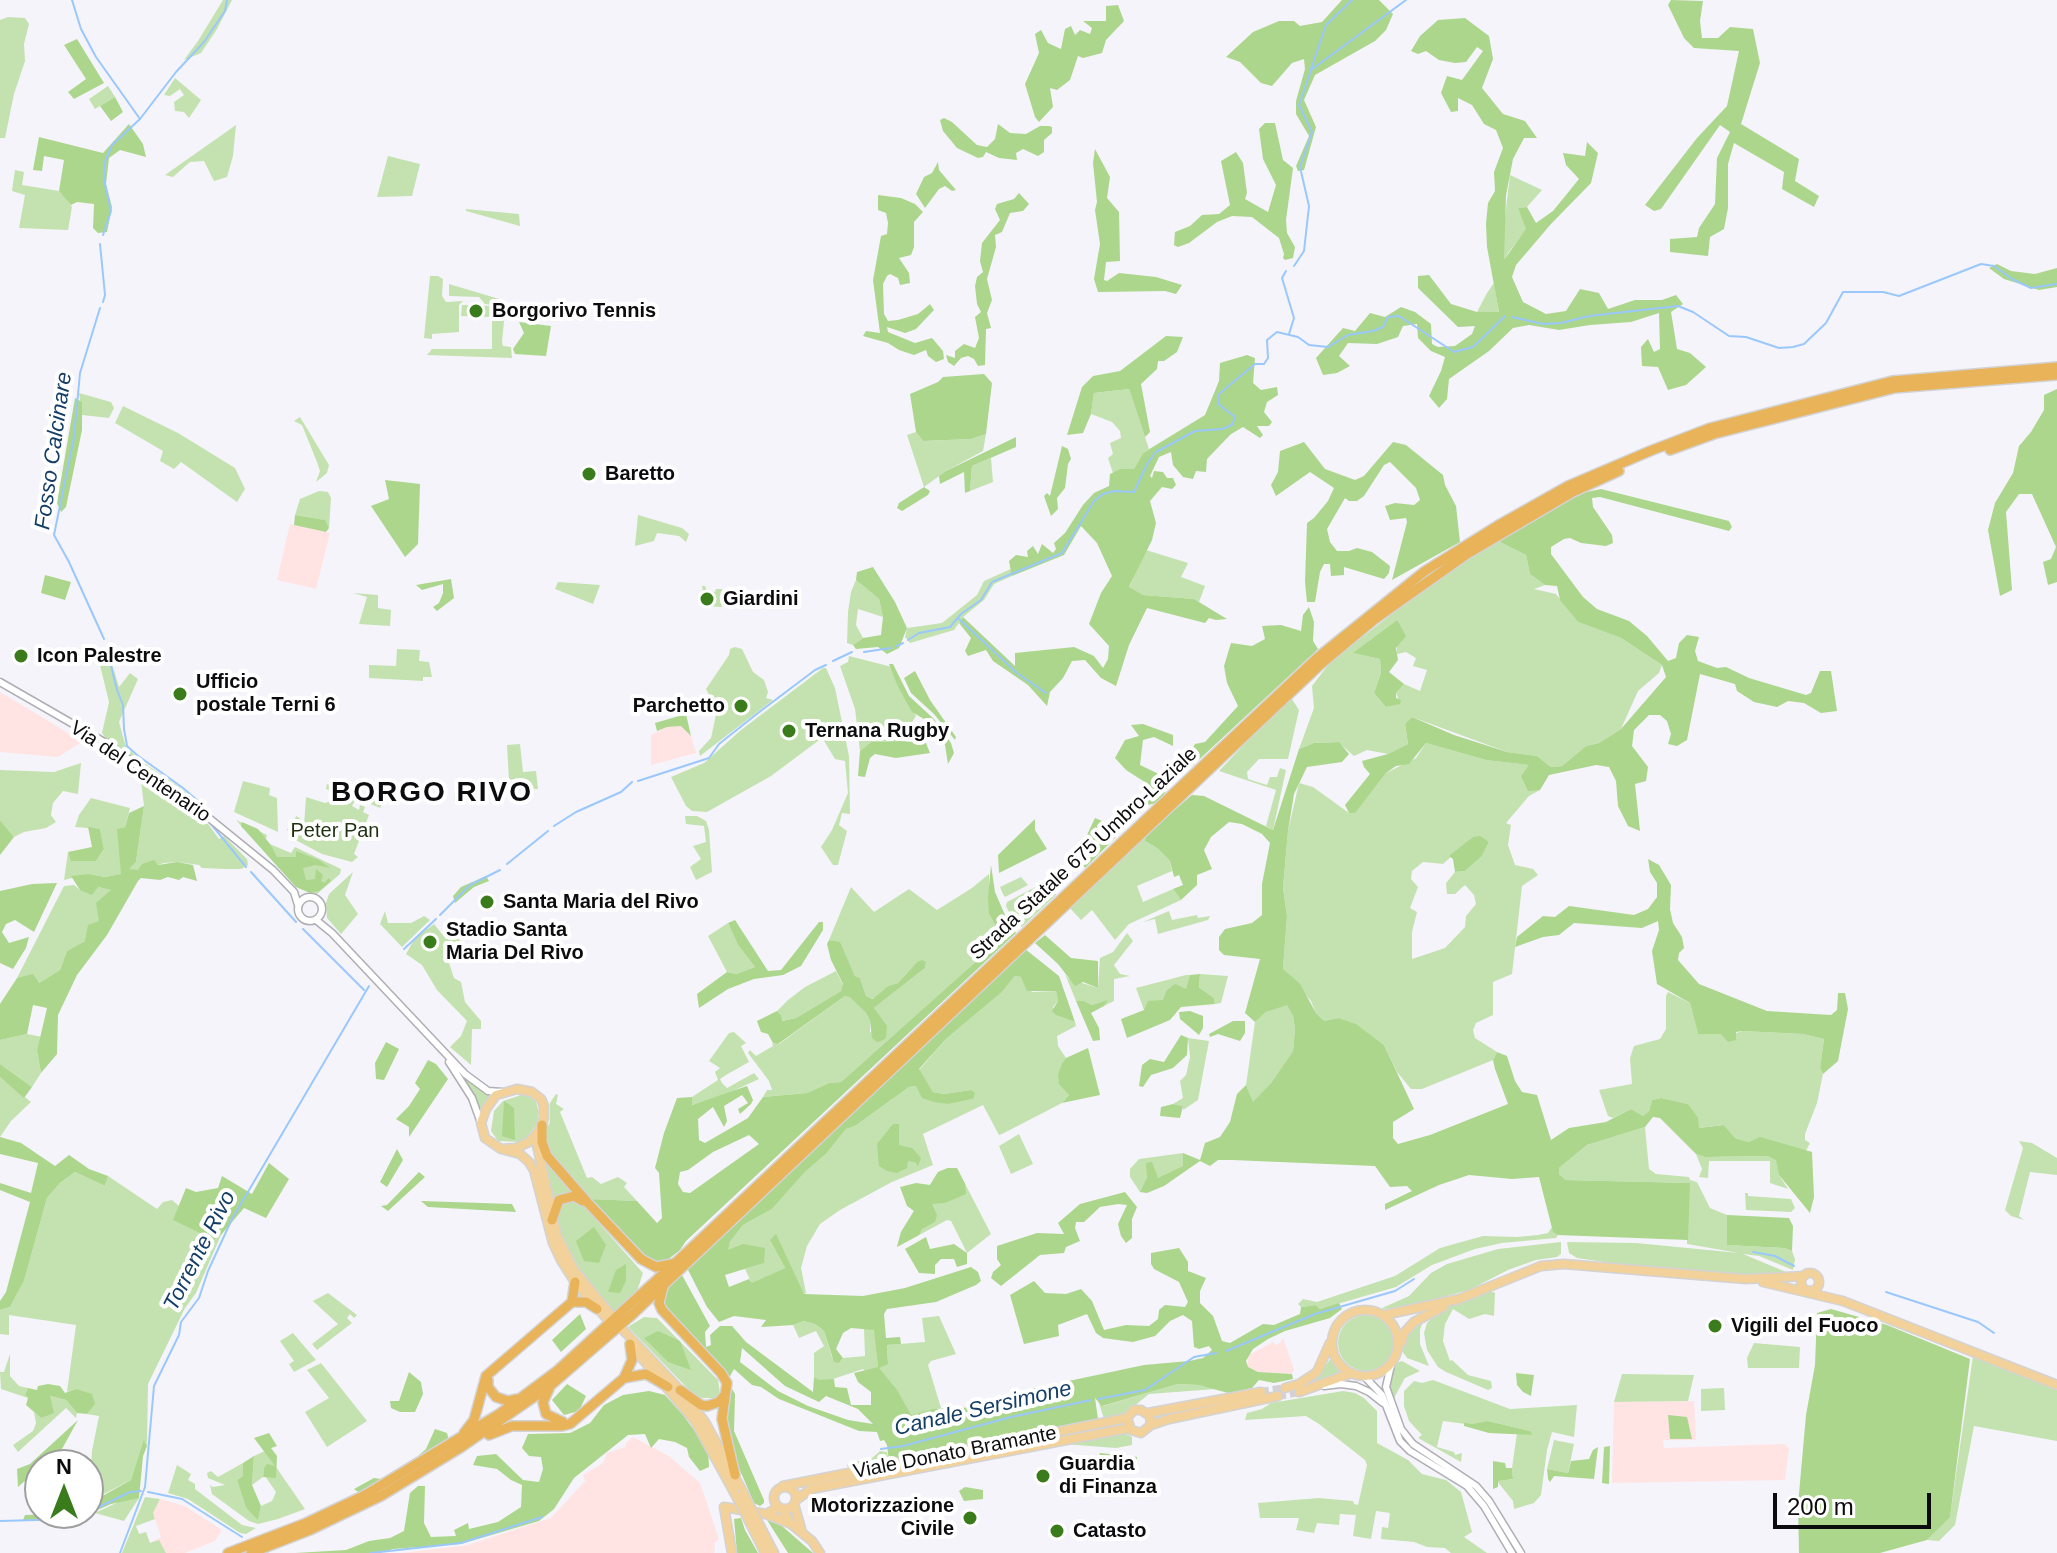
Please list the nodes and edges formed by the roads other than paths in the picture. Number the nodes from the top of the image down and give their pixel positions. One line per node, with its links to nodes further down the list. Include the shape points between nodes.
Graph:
1 (2057, 367): 20 (highway, Strada Statale 675 Umbro-Laziale, via 1892,381 1710,428 1568,486 1425,571 1317,658)
2 (2057, 375): 20 (highway, Strada Statale 675 Umbro-Laziale, via 1895,388 1714,434 1571,493 1467,554 1321,664)
3 (0, 682): 4 (street, Via del Centenario, via 106,743 209,818)
4 (294, 892): 5 (street); 6 (street)
5 (306, 897): 6 (street); 7 (street, via 319,900)
6 (298, 905): 8 (street, via 302,919)
7 (322, 912): 8 (street); 9 (street)
8 (316, 920): 9 (street)
9 (326, 927): 10 (street)
10 (438, 1046): 12 (street, via 479,1086); 13 (street, via 472,1098)
11 (517, 1089): 12 (main road); 14 (main road, via 541,1099); 16 (main road, via 501,1098 488,1118)
12 (502, 1092): 13 (main road)
13 (481, 1123): 16 (main road)
14 (542, 1125): 15 (main road); 18 (highway, via 547,1156)
15 (535, 1136): 17 (main road, via 523,1146); 19 (main road)
16 (491, 1143): 17 (main road)
17 (501, 1149): 26 (main road, via 520,1154 534,1170 553,1243)
18 (587, 1202): 19 (highway, via 564,1197 555,1205); 21 (highway)
19 (552, 1220): 33 (main road, via 574,1270 609,1317)
20 (688, 1256): 22 (highway, Strada Statale 675 Umbro-Laziale)
21 (641, 1259): 22 (highway, via 656,1267); 29 (highway, via 648,1277)
22 (676, 1267): 27 (highway, Strada Statale 675 Umbro-Laziale); 29 (highway, Strada Statale 675 Umbro-Laziale)
23 (1804, 1276): 24 (main road); 25 (main road, via 1813,1273); 28 (main road)
24 (1746, 1279): 28 (main road); 30 (main road, via 1552,1265 1527,1269)
25 (1819, 1280): 28 (main road, via 1815,1290); 31 (main road)
26 (575, 1282): 32 (highway); 33 (main road)
27 (664, 1284): 34 (highway, Strada Statale 675 Umbro-Laziale); 36 (highway, via 659,1303)
28 (1807, 1291): 31 (main road)
29 (641, 1294): 55 (highway, Strada Statale 675 Umbro-Laziale)
30 (1459, 1299): 35 (main road); 39 (main road, via 1414,1322)
31 (1843, 1301): 45 (main road)
32 (572, 1302): 33 (highway); 41 (highway)
33 (597, 1309)
34 (633, 1314): 36 (highway, via 653,1309); 46 (highway, Strada Statale 675 Umbro-Laziale)
35 (1384, 1315): 37 (main road, via 1367,1309 1350,1313 1337,1324); 39 (main road, via 1397,1331)
36 (668, 1318): 53 (highway, via 721,1373)
37 (1332, 1339): 42 (main road, via 1336,1359); 49 (main road, via 1317,1372)
38 (630, 1344): 44 (highway, via 632,1360); 47 (main road); 50 (main road, via 622,1332)
39 (1398, 1351): 40 (main road)
40 (1391, 1365): 43 (main road); 78 (street, via 1386,1387 1401,1429 1413,1444 1476,1486)
41 (491, 1369): 55 (highway, via 491,1393 501,1400); 61 (highway, via 474,1420)
42 (1352, 1373): 43 (main road); 48 (main road)
43 (1364, 1376): 56 (street)
44 (624, 1378): 47 (highway, via 646,1374); 59 (highway)
45 (2057, 1385)
46 (550, 1386): 59 (highway, via 543,1402 546,1414); 61 (highway, Strada Statale 675 Umbro-Laziale)
47 (668, 1387): 64 (main road)
48 (1318, 1387): 52 (main road); 56 (street, via 1356,1386)
49 (1285, 1388)
50 (680, 1390): 53 (highway, via 707,1406); 62 (main road)
51 (1261, 1392): 57 (main road)
52 (1299, 1392)
53 (726, 1393): 62 (highway, via 722,1428)
54 (1278, 1396): 60 (main road)
55 (519, 1399): 61 (highway, Strada Statale 675 Umbro-Laziale)
56 (1386, 1406): 77 (street, via 1400,1441 1467,1486)
57 (1148, 1413): 58 (main road, via 1134,1410); 60 (main road)
58 (1128, 1423): 60 (main road, via 1133,1432 1141,1433); 63 (main road, Viale Donato Bramante); 66 (main road, Viale Donato Bramante, via 811,1489)
59 (570, 1424): 61 (highway, via 512,1426)
60 (1151, 1425)
61 (459, 1444): 71 (highway, Strada Statale 675 Umbro-Laziale, via 340,1508); 72 (highway, Strada Statale 675 Umbro-Laziale, via 355,1509)
62 (735, 1475): 64 (main road)
63 (783, 1486): 65 (main road); 66 (main road, Viale Donato Bramante, via 793,1490)
64 (739, 1492): 68 (main road, bridge)
65 (773, 1498): 67 (main road, Viale Donato Bramante); 68 (main road)
66 (795, 1502): 67 (main road, Viale Donato Bramante); 70 (main road, Viale Donato Bramante)
67 (780, 1508): 68 (main road, Viale Donato Bramante); 69 (main road, Viale Donato Bramante)
68 (757, 1517): 69 (main road, Viale Donato Bramante); 73 (main road, Viale Donato Bramante, via 724,1507); 74 (main road); 75 (main road)
69 (791, 1524): 70 (main road, Viale Donato Bramante)
70 (803, 1532): 76 (main road, Viale Donato Bramante)
71 (228, 1553)
72 (251, 1553)
73 (732, 1553)
74 (765, 1553)
75 (774, 1553)
76 (820, 1553)
77 (1512, 1553)
78 (1521, 1553)

